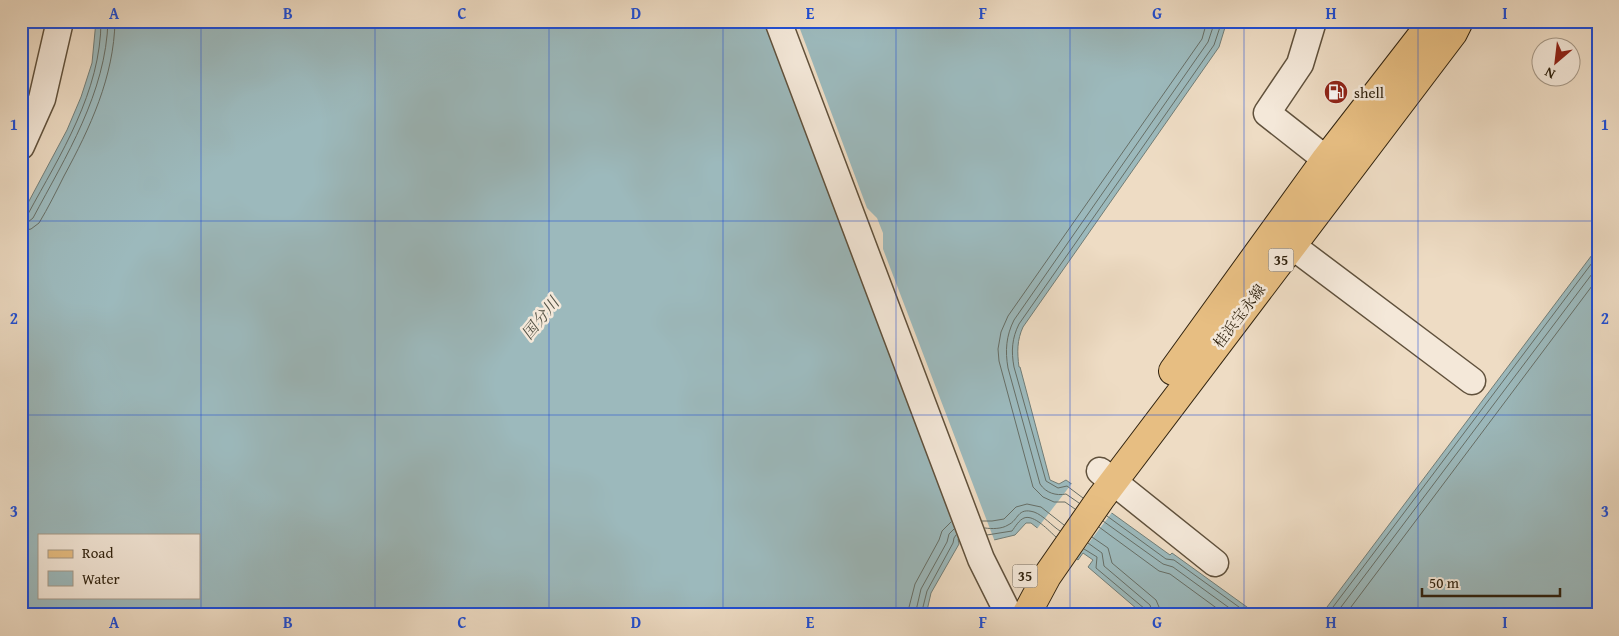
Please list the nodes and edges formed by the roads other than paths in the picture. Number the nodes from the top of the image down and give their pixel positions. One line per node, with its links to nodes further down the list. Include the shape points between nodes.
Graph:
1 (60, 21): 6 (street, via 46,84)
2 (778, 21): 14 (street, via 980,559)
3 (1313, 21): 8 (street, via 1300,64 1268,113)
4 (1433, 21): 8 (main road, 桂浜宝永線 / 35)
5 (1459, 21): 8 (main road, 桂浜宝永線 / 35, via 1453,33)
6 (29, 111): 7 (street)
7 (21, 146)
8 (1336, 167): 9 (main road, 桂浜宝永線 / 35)
9 (1283, 240): 10 (street); 11 (main road, 桂浜宝永線 / 35)
10 (1472, 381)
11 (1100, 484): 12 (main road, 桂浜宝永線 / 35); 13 (street)
12 (1054, 548): 15 (main road, 桂浜宝永線 / 35, via 1026,575); 16 (main road, 桂浜宝永線 / 35, via 1047,576)
13 (1215, 563)
14 (1009, 615)
15 (1018, 615)
16 (1026, 615)

